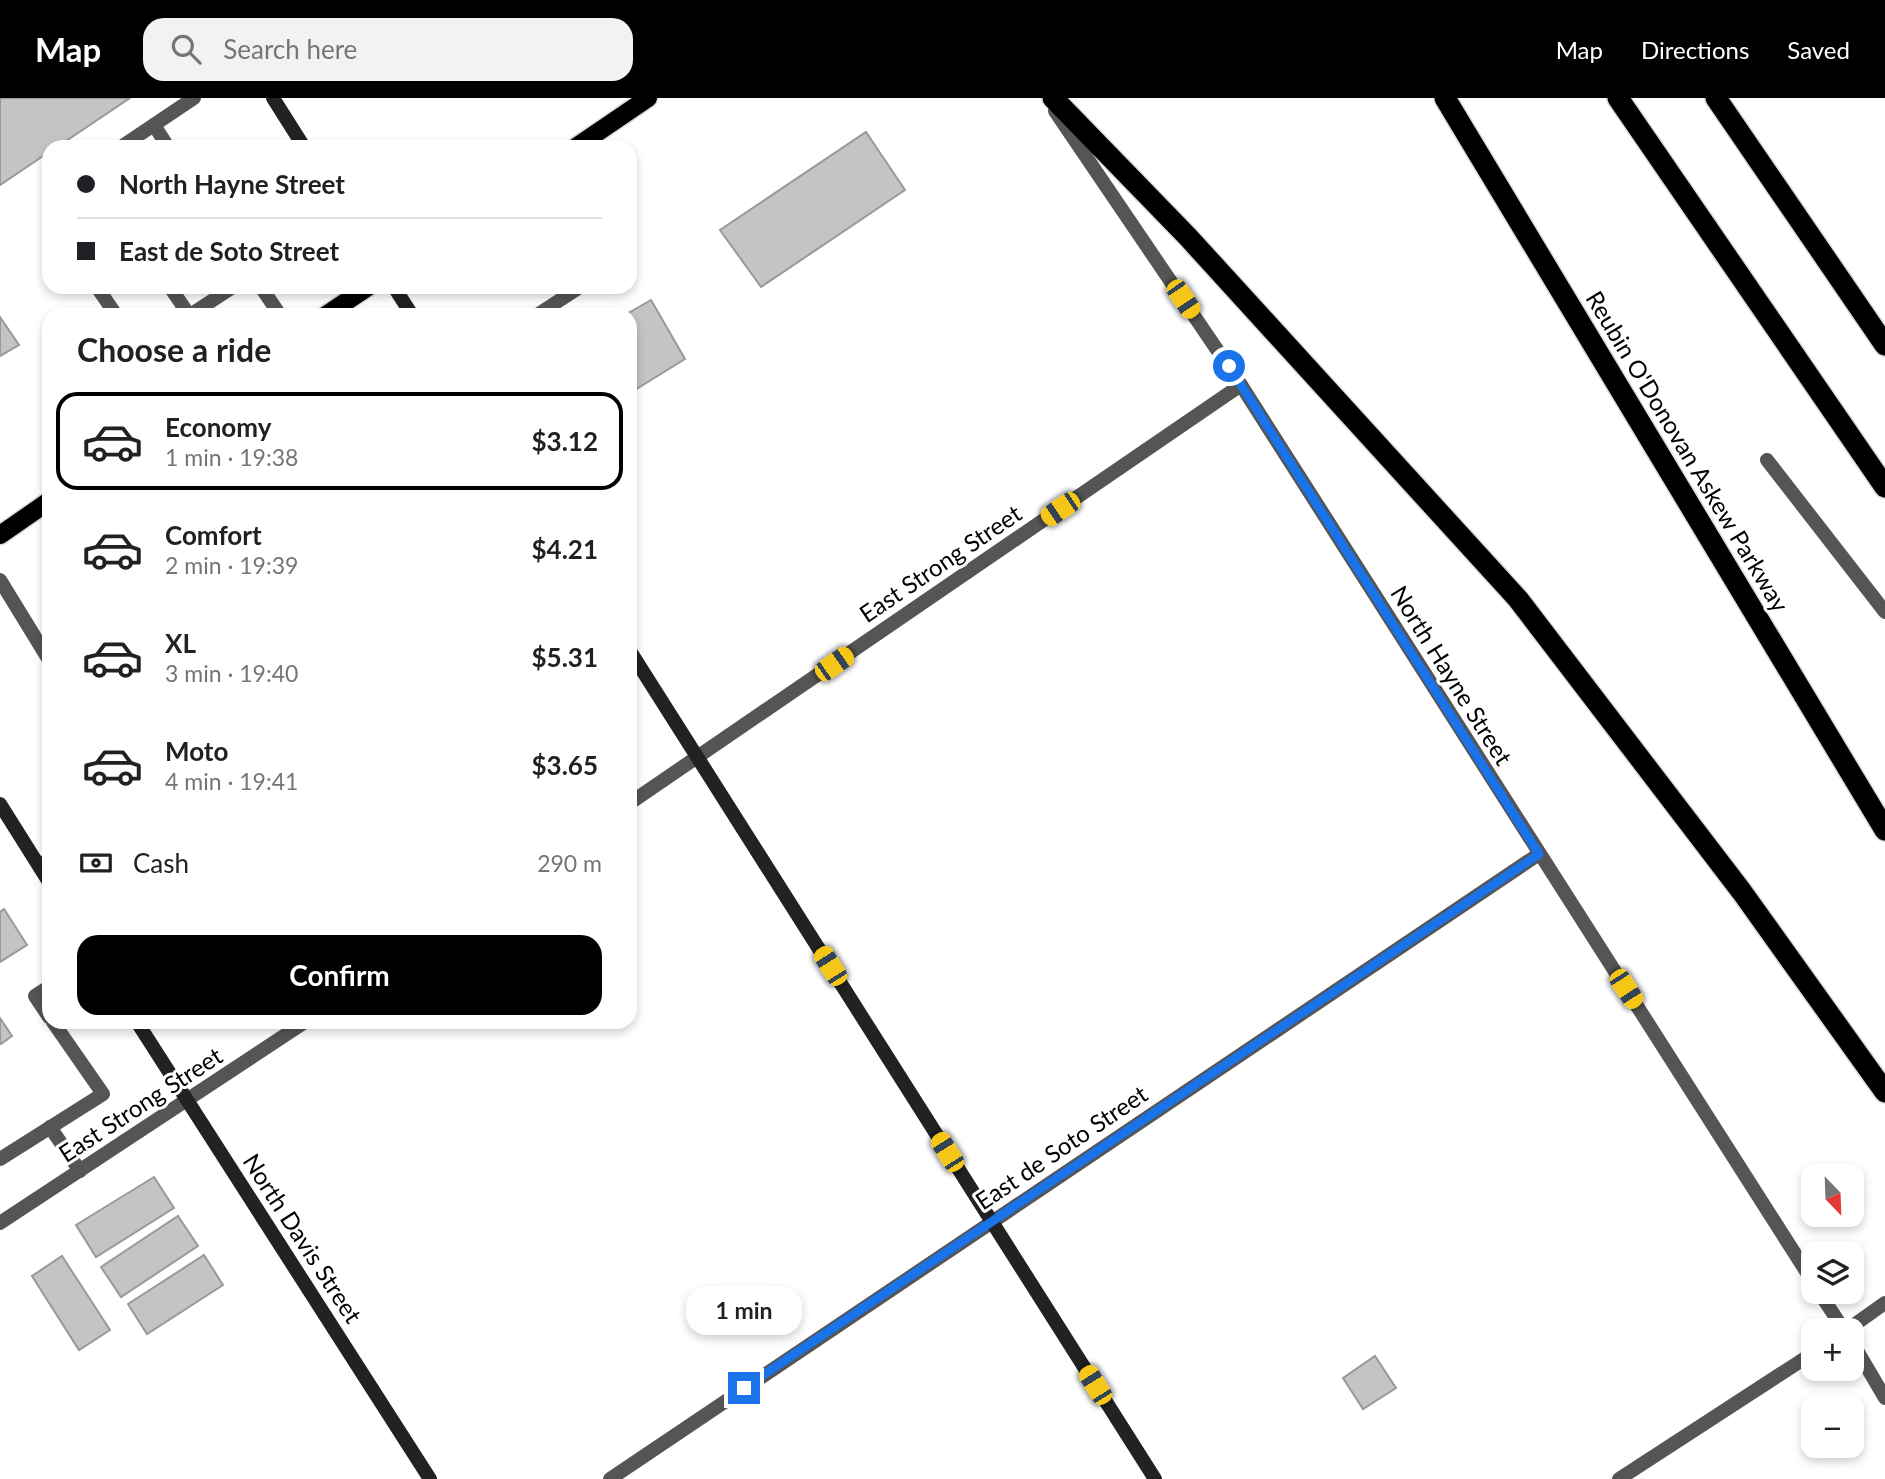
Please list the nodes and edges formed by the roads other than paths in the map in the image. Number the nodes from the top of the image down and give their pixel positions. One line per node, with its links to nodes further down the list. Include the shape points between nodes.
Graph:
1 (194, 98): 9 (street)
2 (273, 98): 12 (main road)
3 (1046, 98): 21 (street, North Hayne Street)
4 (1053, 98): 41 (highway, via 1188,237 1518,599 1742,892)
5 (1445, 98): 33 (highway, Reubin O'Donovan Askew Parkway)
6 (1618, 98): 23 (highway)
7 (1716, 98): 20 (highway)
8 (646, 99): 13 (main road)
9 (154, 125): 10 (street); 11 (street)
10 (132, 140)
11 (164, 140)
12 (300, 140)
13 (586, 140)
14 (222, 294): 17 (street)
15 (358, 294): 18 (main road)
16 (569, 294): 19 (street)
17 (200, 308)
18 (336, 308)
19 (548, 308)
20 (1885, 345)
21 (1241, 385): 30 (street, East Strong Street); 34 (street, North Hayne Street)
22 (1767, 460): 27 (street)
23 (1885, 487)
24 (42, 506): 25 (main road)
25 (0, 534)
26 (0, 580): 28 (street)
27 (1885, 612)
28 (42, 649)
29 (637, 662): 30 (main road)
30 (698, 757): 31 (street, East Strong Street); 46 (main road)
31 (637, 798)
32 (0, 804): 35 (main road)
33 (1885, 830)
34 (1539, 854): 46 (street, East de Soto Street); 48 (street, North Hayne Street)
35 (42, 859)
36 (42, 992): 37 (street, via 35,996)
37 (42, 1006)
38 (58, 1029): 43 (street, via 103,1094)
39 (141, 1029): 42 (main road, North Davis Street)
40 (295, 1029): 42 (street, East Strong Street)
41 (1885, 1092)
42 (187, 1101): 45 (street, East Strong Street); 54 (main road, North Davis Street)
43 (50, 1127): 44 (street); 45 (street)
44 (0, 1159)
45 (80, 1171): 47 (street, East Strong Street)
46 (991, 1221): 55 (street, East de Soto Street); 56 (main road)
47 (0, 1223)
48 (1801, 1263)
49 (1885, 1303): 50 (street)
50 (1863, 1318)
51 (1801, 1361): 57 (street)
52 (1864, 1362): 53 (street)
53 (1885, 1398)
54 (430, 1479)
55 (610, 1479)
56 (1155, 1479)
57 (1619, 1479)

